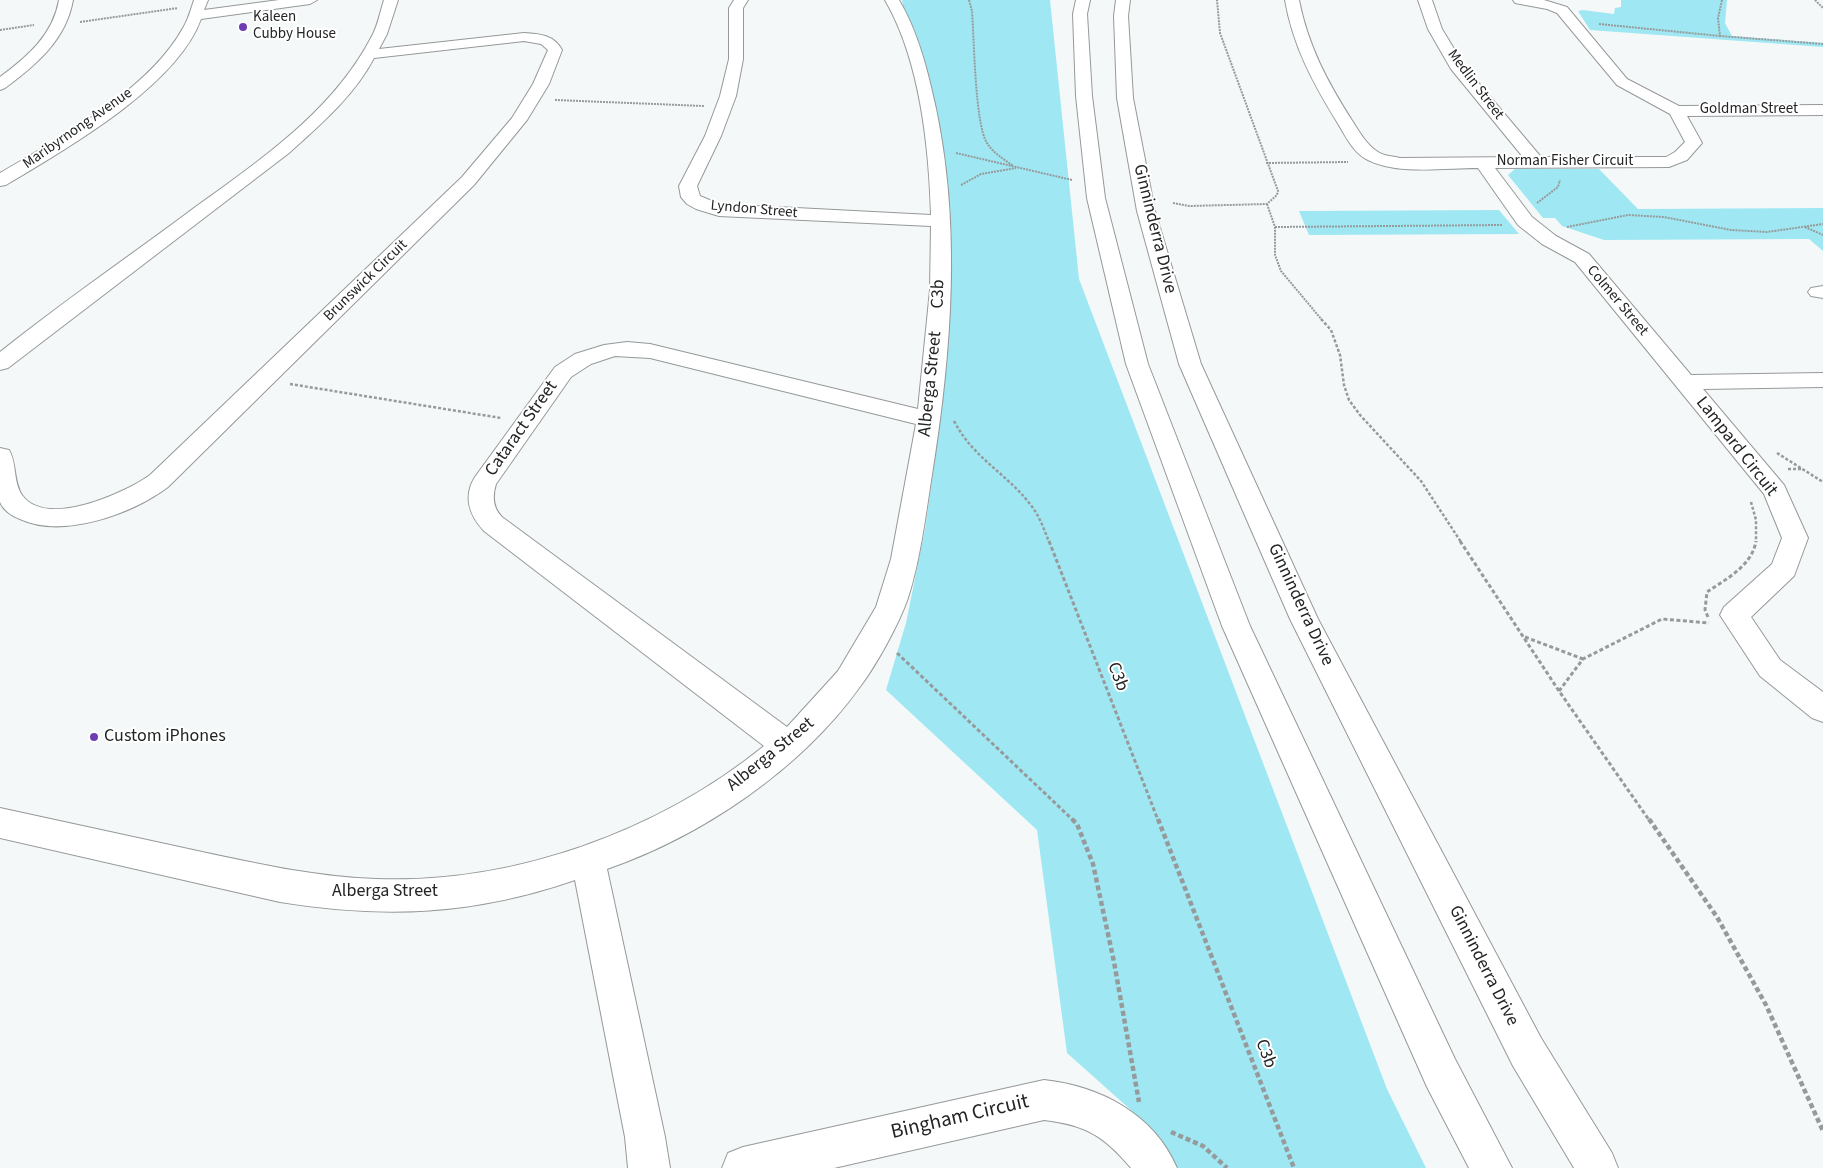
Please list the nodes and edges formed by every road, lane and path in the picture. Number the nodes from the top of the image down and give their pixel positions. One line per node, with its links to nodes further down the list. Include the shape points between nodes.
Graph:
1 (66, 0): 17 (street)
2 (310, 0): 15 (street)
3 (391, 0): 22 (street, via 384,26)
4 (741, 0): 25 (street, Lyndon Street, via 736,8 736,59)
5 (892, 0): 28 (street, Alberga Street, via 915,56)
6 (969, 0): 33 (path, via 983,133 995,153)
7 (1083, 0): 68 (street, via 1080,14 1084,96 1096,198 1137,364 1236,626 1441,1073)
8 (1123, 0): 69 (street, Ginninderra Drive, via 1125,98 1146,211 1190,364 1304,619 1527,1052)
9 (1217, 0): 30 (path, via 1220,34)
10 (1292, 0): 31 (street, Norman Fisher Circuit, via 1303,45 1321,86 1361,146 1371,155 1400,163)
11 (1425, 0): 32 (street, Medlin Street, via 1435,29 1460,69)
12 (1520, 0): 27 (street, via 1562,10 1622,82)
13 (1722, 0): 20 (path, via 1718,18)
14 (1816, 0): 16 (path)
15 (200, 6): 17 (path); 36 (street, Maribyrnong Avenue, via 186,36 126,98 80,132)
16 (1823, 8)
17 (59, 24): 19 (path); 23 (street, via 37,53)
18 (1594, 24): 20 (path)
19 (0, 30)
20 (1720, 36): 21 (path)
21 (1823, 44)
22 (370, 54): 24 (street, Brunswick Circuit, via 518,38 541,39 553,45 555,52); 43 (street, via 337,96 280,150)
23 (0, 85)
24 (532, 99): 25 (path); 44 (street, Brunswick Circuit, via 504,139 468,181)
25 (725, 107): 40 (street, Lyndon Street, via 688,186 688,194 699,204 727,211)
26 (1823, 110): 27 (street, Goldman Street)
27 (1676, 111): 32 (street, Norman Fisher Circuit, via 1694,142 1681,156 1669,162)
28 (935, 145): 33 (path); 40 (street, Alberga Street)
29 (1348, 162): 30 (path)
30 (1266, 163): 39 (path, via 1278,191)
31 (1483, 163): 32 (street, Norman Fisher Circuit); 46 (street, Colmer Street, via 1525,220 1549,240 1582,258)
32 (1537, 163)
33 (1013, 166): 34 (path)
34 (1022, 168): 35 (path); 37 (path, via 980,174)
35 (1074, 180)
36 (0, 181)
37 (960, 186)
38 (1173, 203): 39 (path, via 1189,206)
39 (1267, 204): 53 (path, via 1275,228 1275,255 1281,271 1331,330 1349,400 1421,481)
40 (941, 221): 47 (street, Alberga Street)
41 (1805, 227): 42 (path)
42 (1823, 235)
43 (0, 363)
44 (264, 380): 48 (path); 50 (street, Brunswick Circuit, via 159,481 105,509 61,517 25,512 12,501)
45 (1823, 380): 46 (street, Lampard Circuit)
46 (1684, 382): 57 (street, Lampard Circuit, via 1775,491 1795,538 1784,570 1734,615 1770,668)
47 (940, 417): 48 (street, Cataract Street, via 630,348 598,352 570,366); 54 (street, Alberga Street, via 903,565 887,616); 67 (path, C3b, via 1025,496 1039,516)
48 (526, 422): 58 (street, Cataract Street, via 481,490 480,505 488,518)
49 (1770, 450): 51 (path)
50 (0, 456)
51 (1823, 482)
52 (1747, 495): 55 (path, via 1756,519 1754,551 1745,565 1707,592 1706,610 1710,624 1662,619)
53 (1524, 637): 55 (path); 56 (path)
54 (874, 642): 58 (street, Alberga Street, via 838,695); 62 (path, via 890,648 906,660 1077,824 1093,864 1134,1067 1141,1119)
55 (1583, 659): 56 (path)
56 (1558, 691): 61 (path, via 1717,917 1766,1005)
57 (1823, 709)
58 (788, 746): 60 (street, Alberga Street, via 698,810 656,832)
59 (0, 823): 60 (street, Alberga Street, via 280,885 363,896 408,896 471,889 543,874)
60 (588, 860): 63 (street)
61 (1823, 1130)
62 (1150, 1134): 64 (street, Bingham Circuit, via 1062,1101 1044,1100); 65 (street, Bingham Circuit); 66 (path, via 1203,1146)
63 (649, 1168)
64 (743, 1168)
65 (1156, 1168)
66 (1228, 1168)
67 (1294, 1168)
68 (1491, 1168)
69 (1597, 1168)

